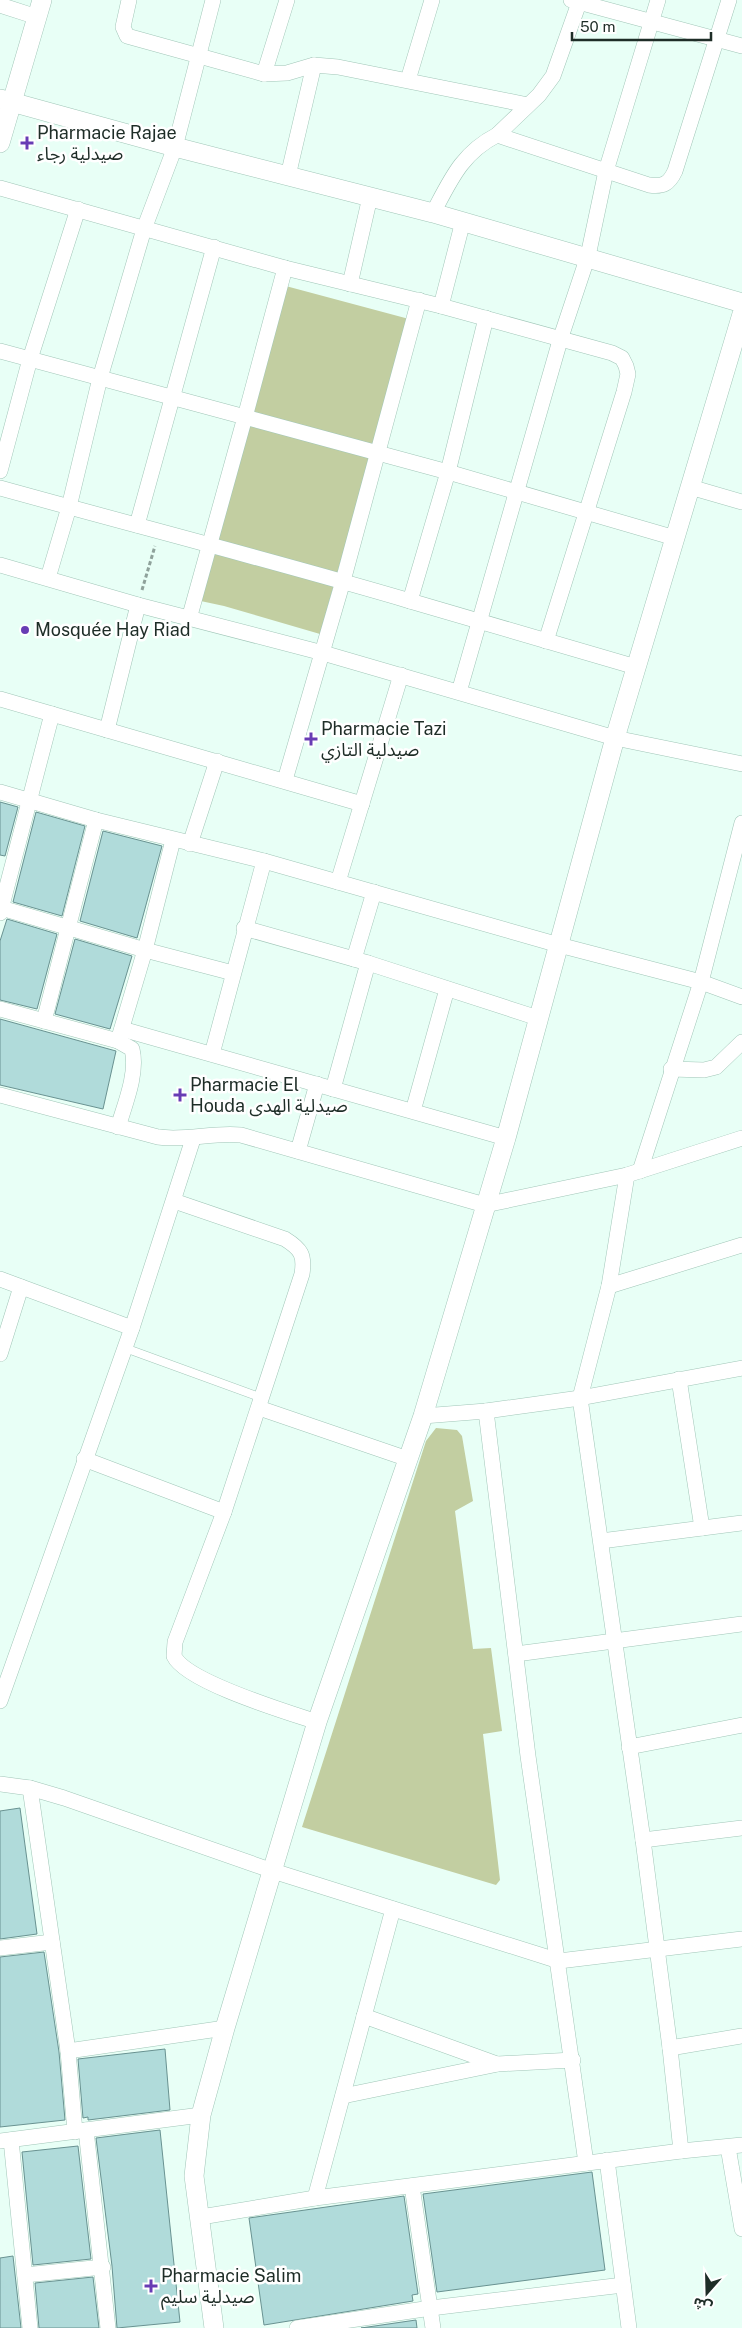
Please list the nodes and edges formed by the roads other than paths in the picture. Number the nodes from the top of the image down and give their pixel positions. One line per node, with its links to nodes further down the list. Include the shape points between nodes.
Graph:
1 (129, 0): 13 (street, via 123,27 127,36)
2 (213, 0): 13 (street)
3 (287, 0): 15 (street)
4 (432, 0): 16 (street)
5 (658, 0): 10 (street)
6 (729, 0): 11 (street)
7 (577, 1): 10 (street); 18 (street, via 552,76)
8 (0, 6): 9 (street)
9 (40, 8): 17 (street)
10 (652, 21): 11 (street); 22 (street)
11 (718, 40): 12 (street); 22 (street, via 671,179 663,186 657,186)
12 (742, 46)
13 (199, 55): 15 (street); 21 (street)
14 (314, 64): 15 (street, via 287,73); 16 (street); 23 (street)
15 (264, 74)
16 (408, 80): 18 (street)
17 (6, 101): 20 (street); 21 (street)
18 (528, 105): 19 (street)
19 (497, 135): 22 (street); 27 (street, via 481,143 464,160)
20 (0, 143)
21 (175, 147): 23 (street); 29 (street)
22 (606, 171): 31 (street)
23 (288, 176): 25 (street)
24 (0, 188): 26 (street)
25 (370, 196): 27 (street); 33 (street)
26 (78, 209): 29 (street); 41 (street)
27 (433, 213): 28 (street)
28 (464, 221): 31 (street); 36 (street)
29 (144, 229): 30 (street); 42 (street)
30 (214, 248): 32 (street); 43 (street)
31 (588, 256): 35 (street); 39 (street)
32 (285, 268): 33 (street); 44 (street)
33 (350, 284): 34 (street)
34 (419, 300): 36 (street); 45 (street)
35 (742, 303)
36 (441, 306): 38 (street)
37 (742, 314): 48 (street)
38 (486, 318): 39 (street); 47 (street)
39 (561, 337): 50 (street); 53 (street, via 622,358 628,374)
40 (0, 351): 41 (street)
41 (30, 359): 42 (street); 46 (street)
42 (100, 378): 43 (street); 52 (street)
43 (173, 398): 44 (street); 54 (street)
44 (245, 417): 45 (street); 56 (street)
45 (378, 453): 47 (street); 59 (street)
46 (0, 471)
47 (448, 472): 50 (street); 60 (street)
48 (690, 486): 51 (street); 55 (street)
49 (0, 488): 52 (street)
50 (517, 492): 53 (street); 63 (street)
51 (742, 502)
52 (69, 507): 54 (street); 58 (street)
53 (585, 513): 55 (street); 64 (street)
54 (137, 525): 56 (street)
55 (674, 538): 66 (street)
56 (211, 545): 59 (street); 62 (street)
57 (0, 565): 58 (street)
58 (48, 578): 61 (street)
59 (343, 581): 60 (street); 65 (street)
60 (410, 601): 63 (street)
61 (138, 605): 62 (street); 71 (street)
62 (189, 619): 65 (street)
63 (480, 622): 64 (street); 68 (street)
64 (546, 641): 66 (street)
65 (323, 652): 67 (street); 75 (street)
66 (636, 667): 72 (street)
67 (400, 675): 68 (street); 78 (street)
68 (459, 692): 72 (street)
69 (0, 699): 70 (street)
70 (52, 714): 71 (street); 77 (street)
71 (106, 730): 73 (street)
72 (616, 738): 74 (street); 89 (street)
73 (217, 761): 75 (street); 82 (street)
74 (742, 764)
75 (285, 780): 78 (street)
76 (0, 792): 77 (street)
77 (30, 801): 79 (street); 86 (street)
78 (362, 804): 84 (street)
79 (96, 820): 81 (street); 87 (street)
80 (742, 823): 93 (street)
81 (172, 840): 82 (street); 90 (street)
82 (190, 844): 83 (street)
83 (264, 861): 84 (street); 88 (street)
84 (338, 882): 85 (street)
85 (374, 892): 89 (street); 91 (street)
86 (1, 910): 87 (street)
87 (69, 927): 90 (street); 98 (street)
88 (244, 928): 91 (street); 92 (street)
89 (559, 945): 93 (street); 97 (street)
90 (145, 950): 92 (street); 99 (street)
91 (361, 961): 94 (street); 104 (street)
92 (233, 973): 101 (street)
93 (701, 982): 95 (street); 102 (street)
94 (447, 989): 97 (street); 106 (street)
95 (742, 997)
96 (0, 1009): 98 (street)
97 (538, 1018): 108 (street)
98 (44, 1021): 99 (street)
99 (120, 1035): 101 (street); 107 (street, via 134,1056 134,1067)
100 (742, 1042): 102 (street, via 716,1067)
101 (212, 1054): 103 (street)
102 (671, 1069): 112 (street)
103 (317, 1084): 104 (street); 111 (street)
104 (333, 1089): 106 (street)
105 (0, 1095): 107 (street)
106 (413, 1111): 108 (street)
107 (118, 1127): 110 (street, via 158,1137)
108 (506, 1138): 114 (street)
109 (742, 1138): 112 (street)
110 (193, 1139): 111 (street, via 221,1133 241,1135); 113 (street)
111 (298, 1150): 114 (street)
112 (633, 1173): 114 (street); 117 (street)
113 (174, 1201): 119 (street); 125 (street, via 285,1239 304,1255 302,1274)
114 (484, 1205): 127 (street)
115 (742, 1246): 117 (street)
116 (0, 1280): 118 (street)
117 (609, 1286): 124 (street)
118 (22, 1288): 119 (street); 121 (street)
119 (132, 1328): 120 (street)
120 (124, 1348): 125 (lane); 128 (street)
121 (0, 1354)
122 (742, 1368): 123 (street)
123 (679, 1379): 124 (street); 132 (street)
124 (580, 1398): 126 (street); 133 (street)
125 (260, 1403): 129 (street); 130 (street)
126 (486, 1411): 127 (street); 136 (street)
127 (422, 1416): 129 (street)
128 (84, 1459): 130 (street); 137 (street)
129 (408, 1460): 138 (street)
130 (224, 1512): 138 (street, via 175,1642 174,1656 184,1668 208,1682)
131 (742, 1523): 132 (street)
132 (702, 1528): 133 (street)
133 (601, 1541): 135 (street)
134 (742, 1624): 135 (street)
135 (615, 1641): 136 (street); 140 (street)
136 (516, 1654): 151 (street)
137 (0, 1700)
138 (317, 1722): 145 (street)
139 (742, 1725): 140 (street)
140 (629, 1747): 144 (street)
141 (0, 1784): 142 (street)
142 (30, 1788): 145 (street); 148 (street)
143 (742, 1828): 144 (street)
144 (643, 1840): 150 (street)
145 (273, 1871): 146 (street); 153 (street)
146 (393, 1909): 151 (street); 152 (street)
147 (742, 1939): 150 (street)
148 (52, 1942): 149 (street); 156 (street)
149 (0, 1948)
150 (657, 1950): 151 (street); 155 (street)
151 (559, 1961): 157 (street)
152 (364, 2016): 158 (street); 159 (street)
153 (225, 2028): 156 (street); 160 (street)
154 (742, 2036): 155 (street)
155 (670, 2048): 164 (street)
156 (68, 2051): 161 (street)
157 (573, 2060): 158 (street); 166 (street)
158 (498, 2064): 159 (street)
159 (343, 2096): 168 (street)
160 (201, 2115): 161 (street); 169 (street, via 194,2176)
161 (80, 2131): 162 (street); 171 (street)
162 (6, 2141): 172 (street)
163 (735, 2146): 164 (street); 170 (street)
164 (680, 2150): 165 (street)
165 (607, 2160): 166 (street); 173 (street)
166 (586, 2163): 167 (street)
167 (412, 2186): 168 (street); 174 (street)
168 (315, 2198): 169 (street)
169 (201, 2217): 177 (street)
170 (742, 2228)
171 (103, 2267): 172 (street); 176 (street)
172 (25, 2275): 175 (street)
173 (623, 2285): 174 (street); 180 (street)
174 (430, 2308): 178 (street); 179 (street)
175 (30, 2328)
176 (108, 2328)
177 (214, 2328)
178 (297, 2328)
179 (433, 2328)
180 (629, 2328)

